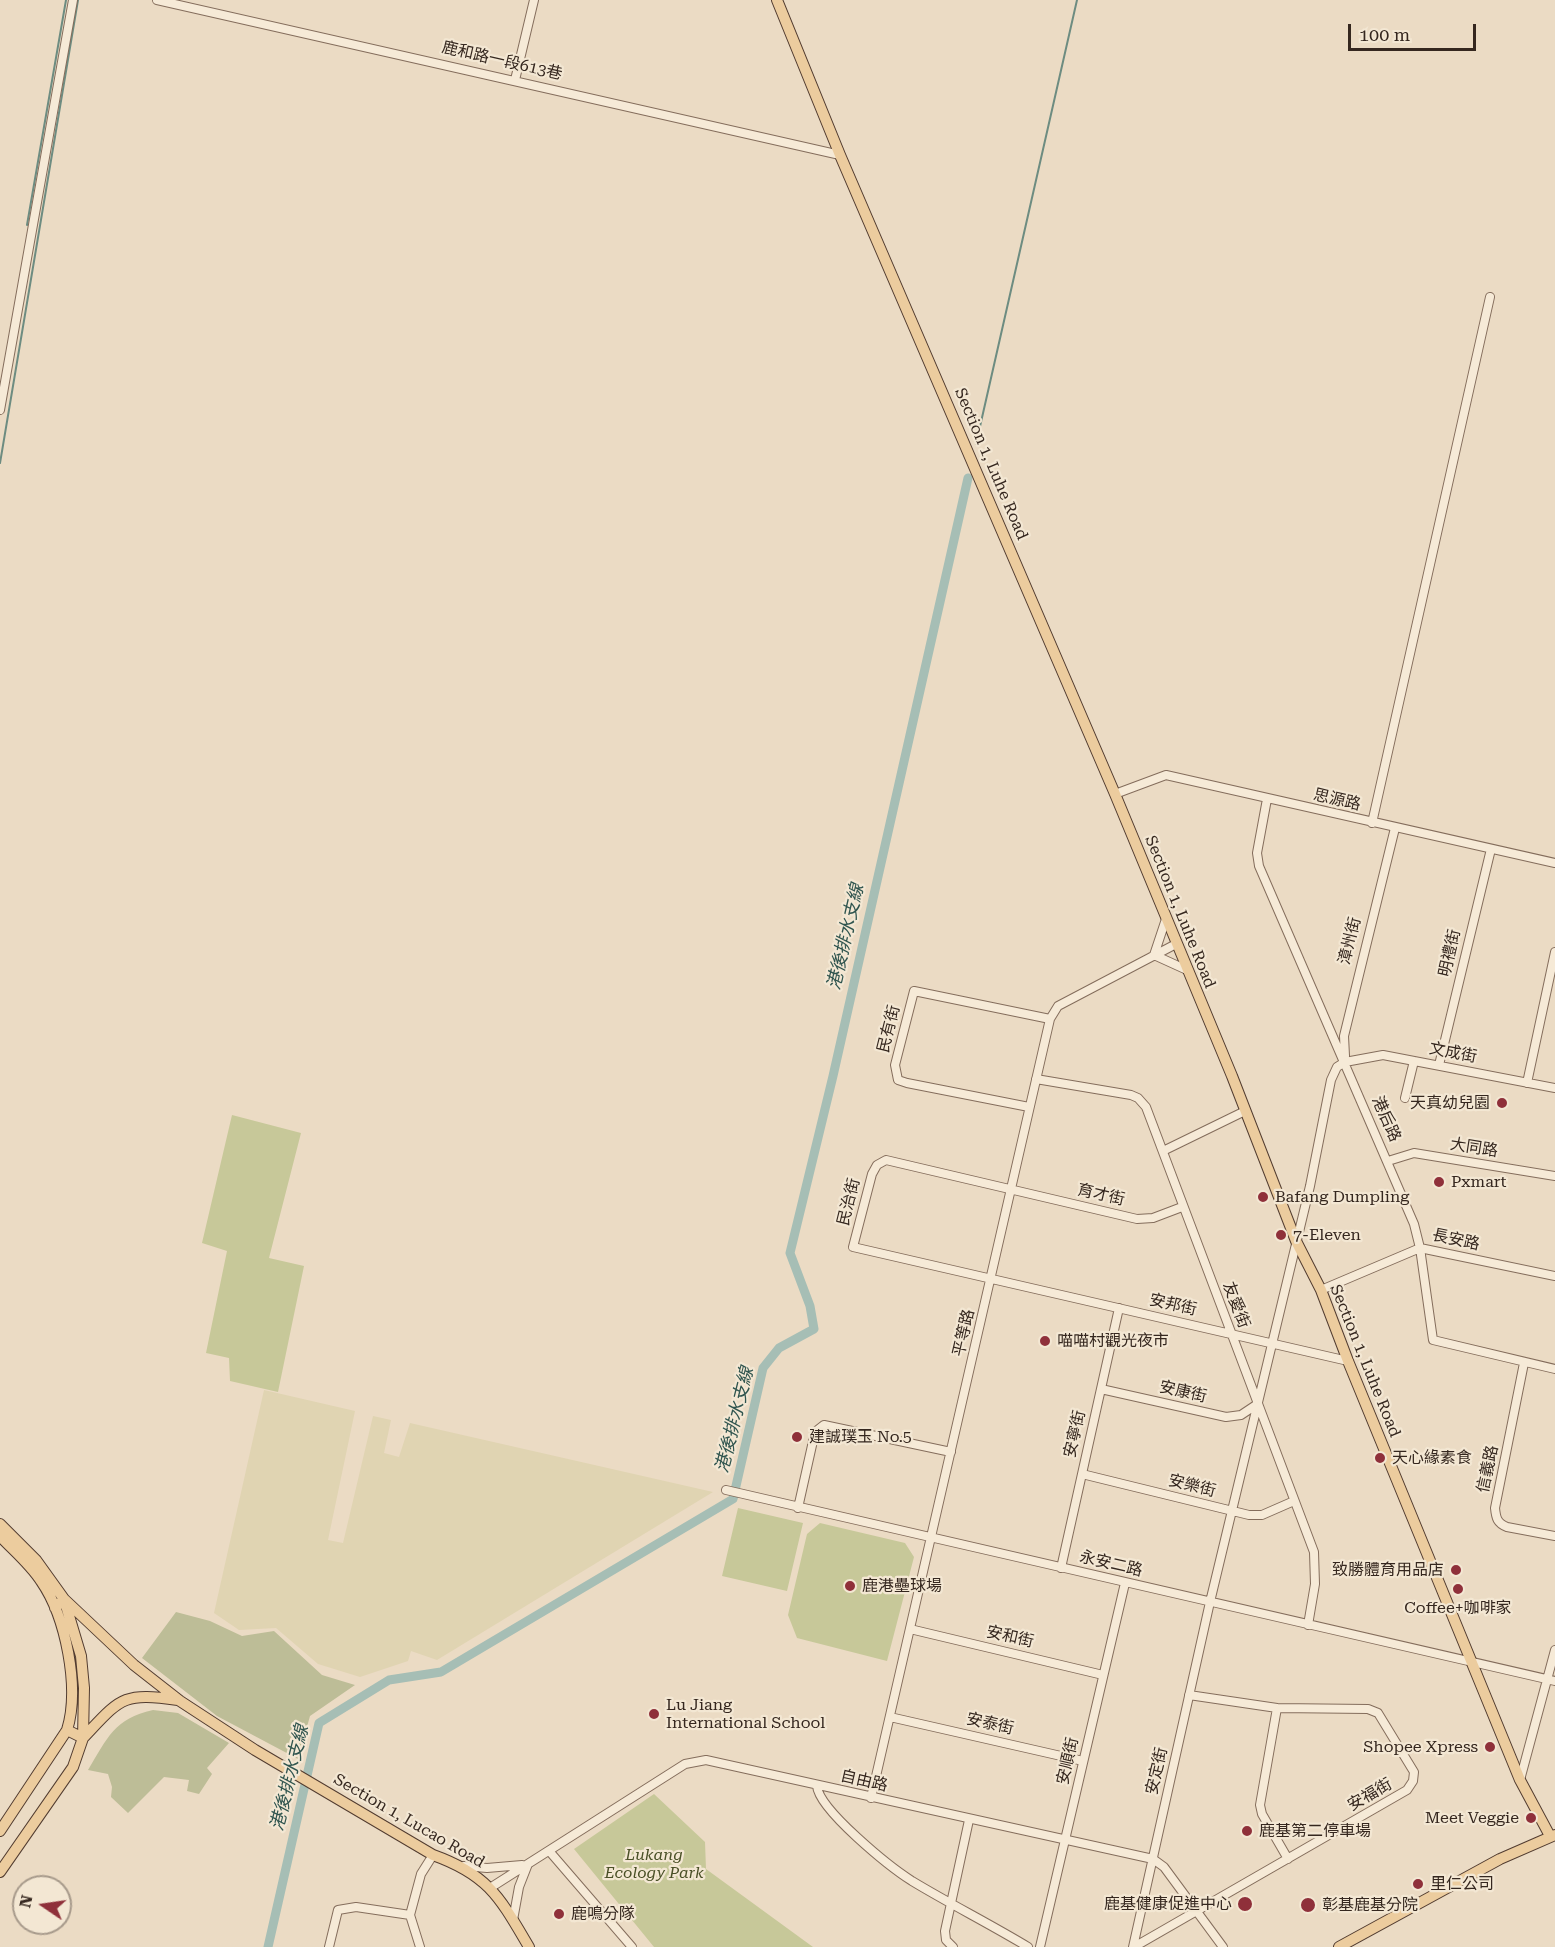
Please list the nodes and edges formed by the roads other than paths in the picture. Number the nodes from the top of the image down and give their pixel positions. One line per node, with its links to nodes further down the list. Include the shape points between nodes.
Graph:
1 (73, 0): 8 (street)
2 (157, 0): 5 (street, 鹿和路一段613巷)
3 (534, 0): 5 (street)
4 (777, 0): 6 (main road, Section 1, Luhe Road)
5 (515, 80): 6 (street, 鹿和路一段613巷)
6 (840, 155): 9 (main road, Section 1, Luhe Road)
7 (1490, 297): 11 (street)
8 (0, 410)
9 (1115, 794): 10 (street, 思源路, via 1166,775); 15 (main road, Section 1, Luhe Road)
10 (1267, 799): 11 (street, 思源路); 22 (street, 港后路, via 1257,853 1259,866)
11 (1372, 823): 12 (street, 思源路)
12 (1395, 828): 13 (street, 思源路); 22 (street, 漳州街, via 1344,1036)
13 (1491, 849): 14 (street, 思源路); 23 (street, 明禮街)
14 (1555, 863)
15 (1166, 919): 16 (main road, Section 1, Luhe Road); 18 (street)
16 (1176, 944): 18 (street); 19 (main road, Section 1, Luhe Road)
17 (1555, 952): 25 (street)
18 (1154, 955): 19 (street); 20 (street, via 1058,1006)
19 (1187, 970): 29 (main road, Section 1, Luhe Road)
20 (1050, 1019): 24 (street, 平等路); 28 (street, 民有街, via 914,991 895,1065 898,1080 907,1083)
21 (1414, 1061): 22 (street, 文成街, via 1383,1055); 23 (street, 文成街); 27 (street)
22 (1346, 1062): 31 (street, 港后路); 35 (street, 安定街, via 1337,1067 1331,1080)
23 (1439, 1065): 25 (street, 文成街)
24 (1036, 1079): 28 (street, 平等路); 30 (street, 友愛街, via 1138,1098 1146,1107)
25 (1527, 1083): 26 (street, 文成街)
26 (1555, 1088)
27 (1405, 1098)
28 (1029, 1107): 33 (street, 平等路)
29 (1245, 1111): 30 (street); 35 (main road, Section 1, Luhe Road)
30 (1163, 1151): 34 (street, 友愛街)
31 (1388, 1161): 32 (street, 大同路, via 1414,1153); 36 (street, 港后路)
32 (1555, 1176)
33 (1012, 1190): 34 (street, 育才街, via 1137,1219 1153,1218); 38 (street, 平等路); 38 (street, 民治街, via 897,1161 881,1161 872,1174 853,1247)
34 (1182, 1207): 41 (street, 友愛街)
35 (1296, 1241): 39 (main road, Section 1, Luhe Road); 42 (street, 安定街)
36 (1420, 1248): 37 (street, 長安路); 39 (street, 長安路); 44 (street, 港后路, via 1433,1340)
37 (1555, 1276)
38 (992, 1278): 40 (street, 安邦街); 48 (street, 平等路)
39 (1321, 1290): 43 (main road, Section 1, Luhe Road)
40 (1119, 1308): 41 (street, 安邦街); 46 (street, 安寧街)
41 (1232, 1334): 42 (street, 安邦街); 47 (street, 友愛街)
42 (1271, 1343): 43 (street, 安邦街); 47 (street, 安定街)
43 (1348, 1361): 66 (main road, Section 1, Luhe Road)
44 (1524, 1363): 45 (street, 港后路); 56 (street, 信義路, via 1496,1518 1507,1527)
45 (1555, 1370)
46 (1101, 1389): 47 (street, 安康街, via 1226,1417 1241,1415); 49 (street, 安寧街)
47 (1256, 1405): 51 (street, 友愛街); 53 (street, 安定街)
48 (951, 1452): 52 (street, via 819,1426); 57 (street, 平等路)
49 (1082, 1474): 53 (street, 安樂街); 58 (street, 安寧街)
50 (726, 1490): 52 (street, 永安二路)
51 (1294, 1502): 53 (street, 安樂街, via 1262,1515); 63 (street, 友愛街, via 1316,1565)
52 (798, 1508): 57 (street, 永安二路)
53 (1231, 1512): 61 (street, 安定街)
54 (0, 1524): 60 (main road, via 36,1560)
55 (0, 1536): 62 (main road, via 31,1567)
56 (1555, 1536)
57 (931, 1538): 58 (street, 永安二路); 64 (street, 平等路)
58 (1061, 1568): 59 (street, 永安二路)
59 (1125, 1583): 61 (street, 永安二路); 67 (street, 安順街)
60 (64, 1599): 62 (main road); 70 (main road, Section 1, Lucao Road, via 134,1665); 74 (main road, via 81,1656)
61 (1210, 1602): 63 (street, 永安二路); 69 (street, 安定街)
62 (55, 1608): 73 (main road, via 73,1680)
63 (1308, 1625): 66 (street, 永安二路)
64 (910, 1629): 67 (street, 安和街); 72 (street, 平等路)
65 (1555, 1650): 68 (street)
66 (1470, 1662): 68 (street, 永安二路); 76 (main road, Section 1, Luhe Road)
67 (1103, 1675): 75 (street, 安順街)
68 (1552, 1680): 76 (street)
69 (1189, 1695): 71 (street, 安福街); 85 (street, 安定街)
70 (180, 1701): 74 (main road, via 141,1695 128,1699 113,1706); 84 (main road, Section 1, Lucao Road, via 255,1750)
71 (1276, 1708): 86 (street, via 1260,1805); 86 (street, 安福街, via 1368,1709 1378,1713 1414,1772 1407,1790)
72 (890, 1717): 75 (street, 安泰街); 78 (street, 平等路)
73 (67, 1730): 74 (main road); 80 (main road)
74 (83, 1738): 89 (main road, via 73,1767)
75 (1083, 1761): 82 (street, 安順街)
76 (1520, 1780): 81 (main road, Section 1, Luhe Road)
77 (817, 1785): 78 (street, 自由路); 83 (street, 自由路, via 695,1760); 91 (street, via 818,1796 850,1832 911,1880)
78 (871, 1797): 79 (street, 自由路)
79 (969, 1820): 82 (street, 自由路); 91 (street)
80 (0, 1831)
81 (1554, 1839): 104 (main road, via 1500,1859)
82 (1065, 1841): 85 (street, 自由路); 101 (street, 安順街)
83 (550, 1852): 87 (street, 自由路); 98 (street)
84 (434, 1855): 88 (main road, Section 1, Lucao Road); 93 (street, via 421,1874)
85 (1153, 1859): 92 (street, via 1164,1867); 102 (street, 安定街)
86 (1288, 1859): 92 (street, 安福街)
87 (528, 1864): 88 (street, via 510,1868); 90 (street, 自由路); 94 (street)
88 (464, 1866): 90 (main road, Section 1, Lucao Road)
89 (0, 1872)
90 (490, 1888): 94 (main road, Section 1, Lucao Road)
91 (951, 1901): 99 (street, via 945,1931 946,1940); 100 (street)
92 (1198, 1911): 102 (street, 安福街); 103 (street)
93 (410, 1915): 95 (street, via 356,1907 338,1910); 96 (street)
94 (513, 1920): 97 (main road, Section 1, Lucao Road)
95 (329, 1947)
96 (420, 1947)
97 (529, 1947)
98 (632, 1947)
99 (953, 1947)
100 (1029, 1947)
101 (1040, 1947)
102 (1133, 1947)
103 (1223, 1947)
104 (1339, 1947)

